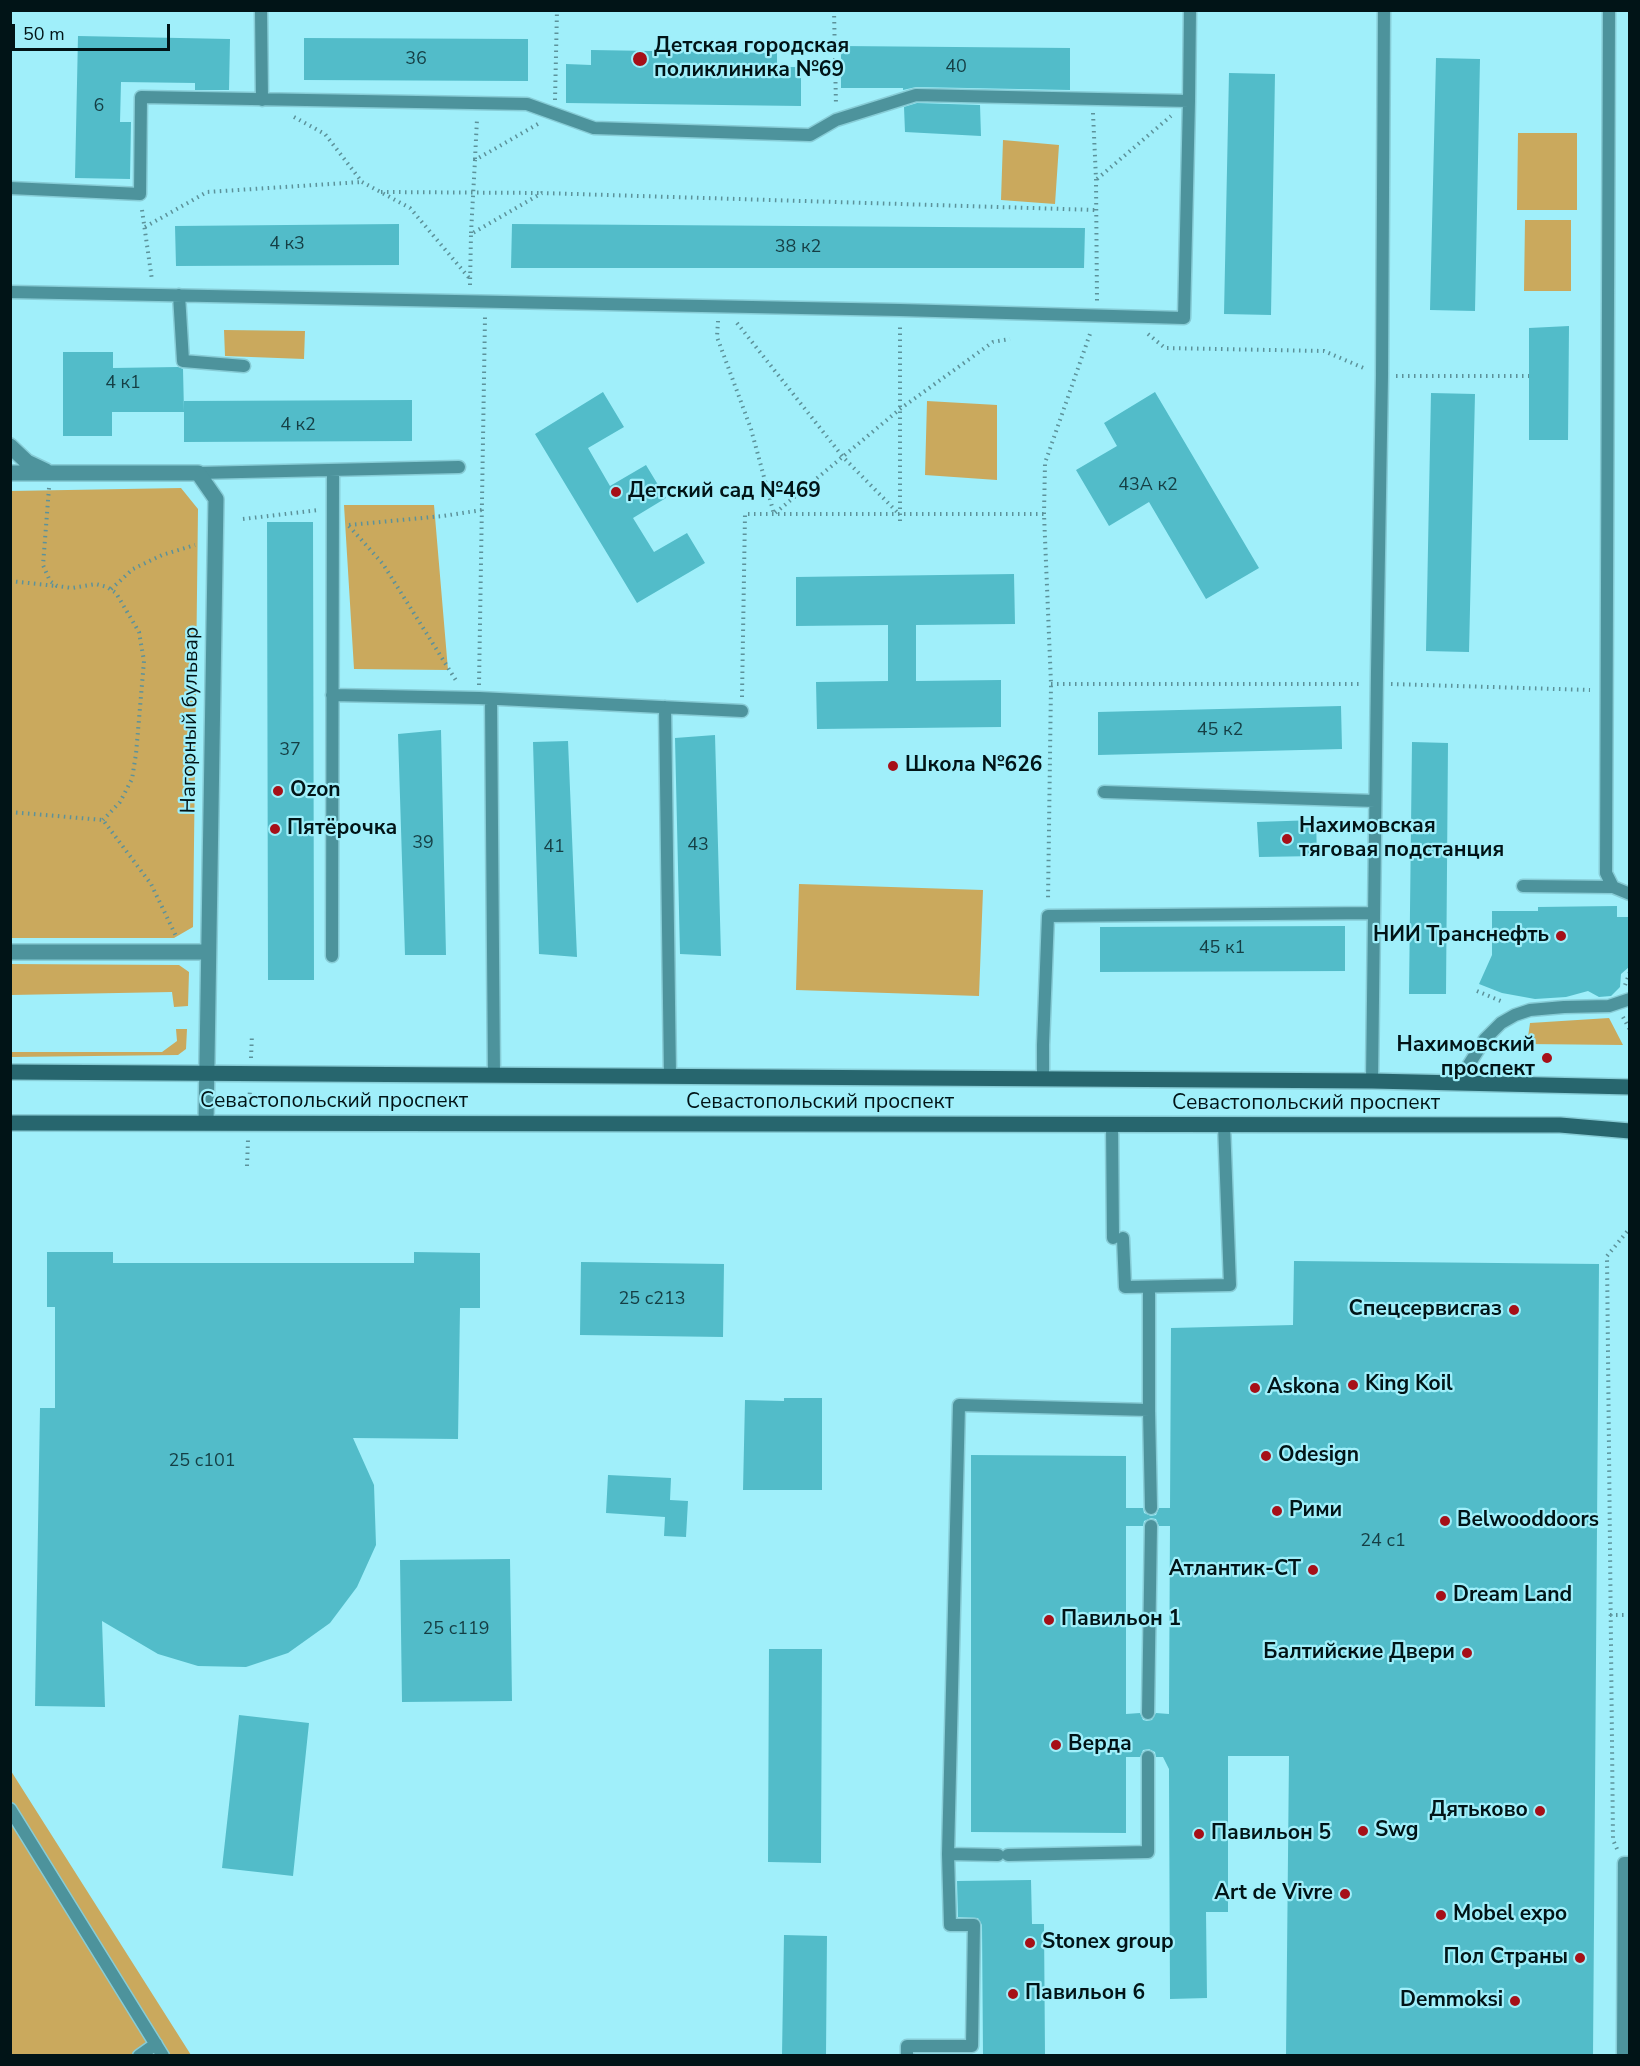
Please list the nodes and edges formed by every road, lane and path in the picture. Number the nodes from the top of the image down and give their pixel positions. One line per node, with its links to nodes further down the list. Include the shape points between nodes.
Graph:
1 (261, 10): 7 (lane)
2 (557, 10): 11 (path)
3 (834, 10): 13 (path)
4 (1190, 10): 9 (lane)
5 (1384, 10): 37 (lane)
6 (1609, 10): 60 (lane)
7 (262, 99): 10 (lane); 21 (lane, via 141,97)
8 (1092, 99): 9 (lane); 13 (lane, via 916,95); 15 (path)
9 (1189, 101): 15 (path); 34 (lane, via 1185,318)
10 (478, 103): 11 (lane, via 527,104); 14 (path)
11 (555, 114): 13 (lane, via 594,128 810,135); 14 (path)
12 (293, 117): 16 (path, via 325,134)
13 (836, 120)
14 (475, 160): 19 (path)
15 (1096, 180): 22 (path)
16 (362, 182): 18 (path); 23 (path, via 207,192)
17 (10, 188): 21 (lane)
18 (380, 192): 19 (path); 25 (path, via 410,208)
19 (473, 193): 20 (path); 24 (path)
20 (542, 193): 22 (path); 24 (path)
21 (140, 194): 23 (path)
22 (1096, 210): 33 (path)
23 (145, 227): 27 (path)
24 (471, 234): 25 (path)
25 (470, 279): 29 (path)
26 (10, 292): 27 (lane)
27 (154, 295): 28 (lane)
28 (179, 295): 29 (lane); 36 (lane, via 183,361)
29 (470, 301): 30 (lane)
30 (485, 302): 31 (lane); 48 (path)
31 (721, 306): 32 (lane); 41 (path); 49 (path, via 717,337 751,429)
32 (900, 310): 33 (lane); 39 (path)
33 (1097, 314): 34 (lane); 51 (path, via 1045,463)
34 (1124, 315): 37 (path, via 1165,348 1324,351)
35 (1010, 339): 39 (path, via 993,342)
36 (244, 366)
37 (1382, 376): 38 (path); 59 (lane)
38 (1529, 376)
39 (900, 409): 41 (path); 50 (path)
40 (10, 446): 46 (street)
41 (843, 457): 49 (path); 50 (path)
42 (459, 467): 43 (lane)
43 (333, 470): 45 (lane); 47 (lane)
44 (10, 473): 46 (street)
45 (198, 473): 46 (street); 76 (street, Нагорный бульвар, via 216,499)
46 (49, 480): 56 (path, via 43,565 50,581)
47 (333, 509): 52 (path); 61 (lane)
48 (482, 510): 62 (path); 62 (path, via 348,525 383,564)
49 (774, 514): 50 (path); 64 (path, via 745,514)
50 (900, 514): 51 (path); 53 (path)
51 (1044, 514): 58 (path)
52 (243, 519)
53 (900, 520)
54 (195, 545): 57 (path, via 133,569)
55 (10, 581): 56 (path)
56 (57, 586): 57 (path, via 96,584)
57 (111, 590): 68 (path, via 126,607 139,632 144,661 132,779 120,802)
58 (1051, 684): 59 (path); 73 (path)
59 (1377, 684): 60 (path); 66 (lane)
60 (1607, 690): 70 (lane, via 1606,873)
61 (332, 695): 62 (lane); 77 (lane)
62 (479, 698): 63 (lane); 87 (lane)
63 (665, 707): 64 (lane); 88 (lane)
64 (742, 711)
65 (1104, 792): 66 (lane)
66 (1375, 801): 72 (lane)
67 (10, 812): 68 (path)
68 (104, 820): 74 (path, via 151,884)
69 (1523, 886): 70 (lane)
70 (1613, 887): 71 (lane)
71 (1629, 894)
72 (1374, 913): 73 (lane); 90 (lane)
73 (1048, 916): 89 (lane)
74 (180, 942)
75 (10, 952): 76 (street)
76 (208, 952): 85 (street, Нагорный бульвар)
77 (332, 956)
78 (1477, 991): 80 (path)
79 (1629, 999): 91 (lane, via 1609,1006 1530,1010 1515,1015 1485,1039)
80 (1509, 1004)
81 (1620, 1012): 82 (path)
82 (1629, 1030)
83 (252, 1034): 86 (path)
84 (10, 1071): 85 (main road, Севастопольский проспект)
85 (206, 1073): 86 (main road, Севастопольский проспект); 93 (street, Нагорный бульвар)
86 (251, 1073): 87 (main road, Севастопольский проспект); 94 (path)
87 (494, 1075): 88 (main road, Севастопольский проспект)
88 (670, 1076): 89 (main road, Севастопольский проспект)
89 (1043, 1079): 90 (main road, Севастопольский проспект)
90 (1372, 1081): 91 (main road, Севастопольский проспект)
91 (1458, 1082): 92 (main road, Севастопольский проспект)
92 (1629, 1087)
93 (206, 1122): 94 (main road, Севастопольский проспект); 95 (main road, Севастопольский проспект)
94 (248, 1122): 96 (main road, Севастопольский проспект); 99 (path)
95 (10, 1123)
96 (1112, 1124): 97 (main road, Севастопольский проспект); 101 (lane, via 1118,1238 1125,1287)
97 (1224, 1124): 98 (main road, Севастопольский проспект, via 1560,1125); 101 (lane, via 1230,1285)
98 (1629, 1131)
99 (247, 1166)
100 (1629, 1228): 105 (path, via 1607,1256)
101 (1149, 1287): 102 (lane)
102 (1149, 1410): 103 (lane); 110 (lane, via 959,1405)
103 (1151, 1508)
104 (1151, 1526): 107 (lane)
105 (1610, 1615): 106 (path); 111 (path, via 1614,1840)
106 (1629, 1615)
107 (1148, 1713)
108 (1148, 1757): 110 (lane, via 1148,1852)
109 (10, 1809): 112 (lane)
110 (948, 1854): 114 (lane, via 950,1925 974,1925 972,2046 907,2046)
111 (1627, 1863): 115 (lane)
112 (160, 2050): 113 (lane)
113 (139, 2055)
114 (907, 2055)
115 (1623, 2055)

